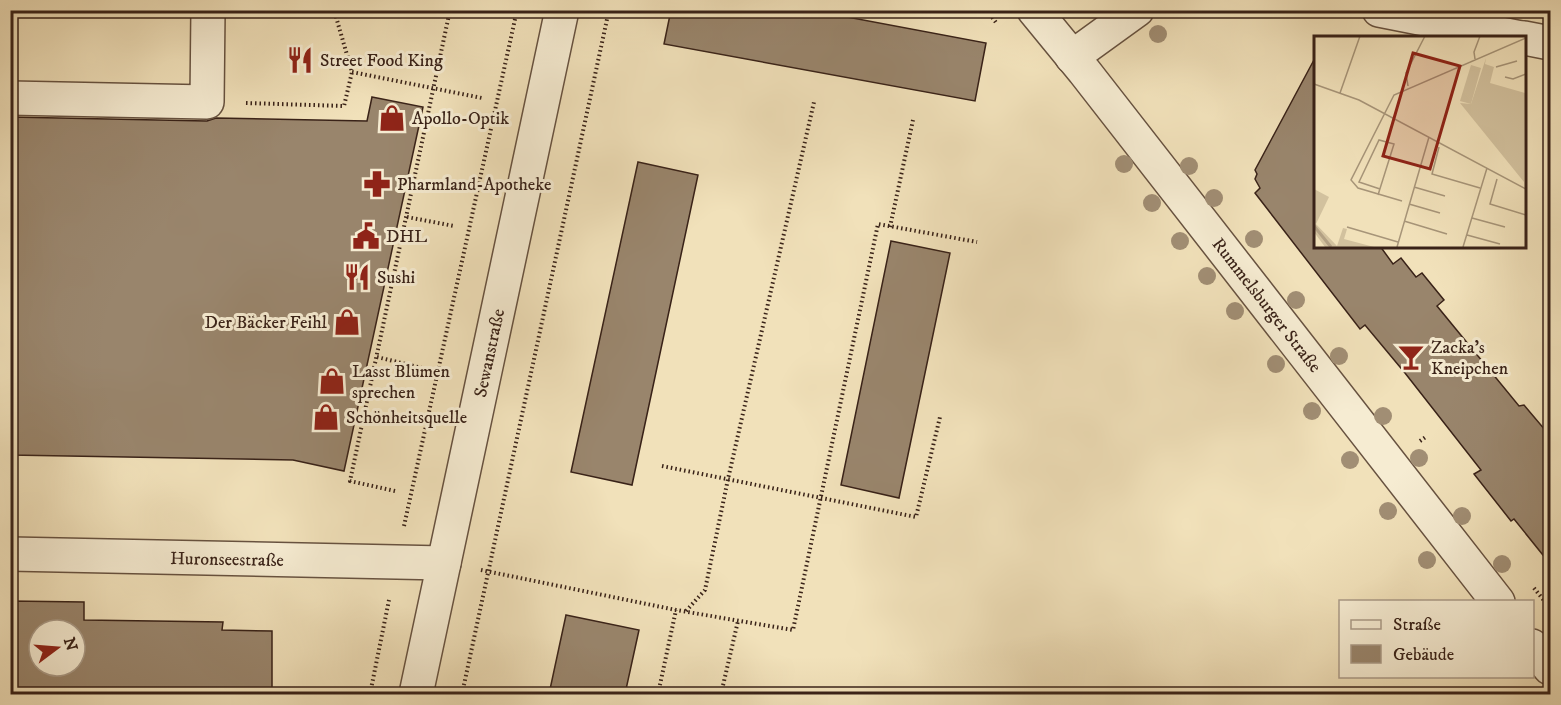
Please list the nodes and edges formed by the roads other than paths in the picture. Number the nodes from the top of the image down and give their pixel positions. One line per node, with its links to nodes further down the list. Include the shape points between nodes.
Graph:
1 (208, 10): 10 (street, via 207,102)
2 (562, 10): 12 (street, Sewanstraße)
3 (1034, 10): 9 (street, Rummelsburger Straße)
4 (1137, 10): 9 (street)
5 (1379, 10): 6 (street)
6 (1512, 36)
7 (1525, 39): 8 (street)
8 (1551, 43)
9 (1072, 57): 13 (street, Rummelsburger Straße)
10 (10, 98)
11 (10, 554): 12 (street, Huronseestraße)
12 (444, 563): 16 (street, Sewanstraße)
13 (1496, 600)
14 (1534, 647): 15 (street)
15 (1551, 668)
16 (416, 694)

